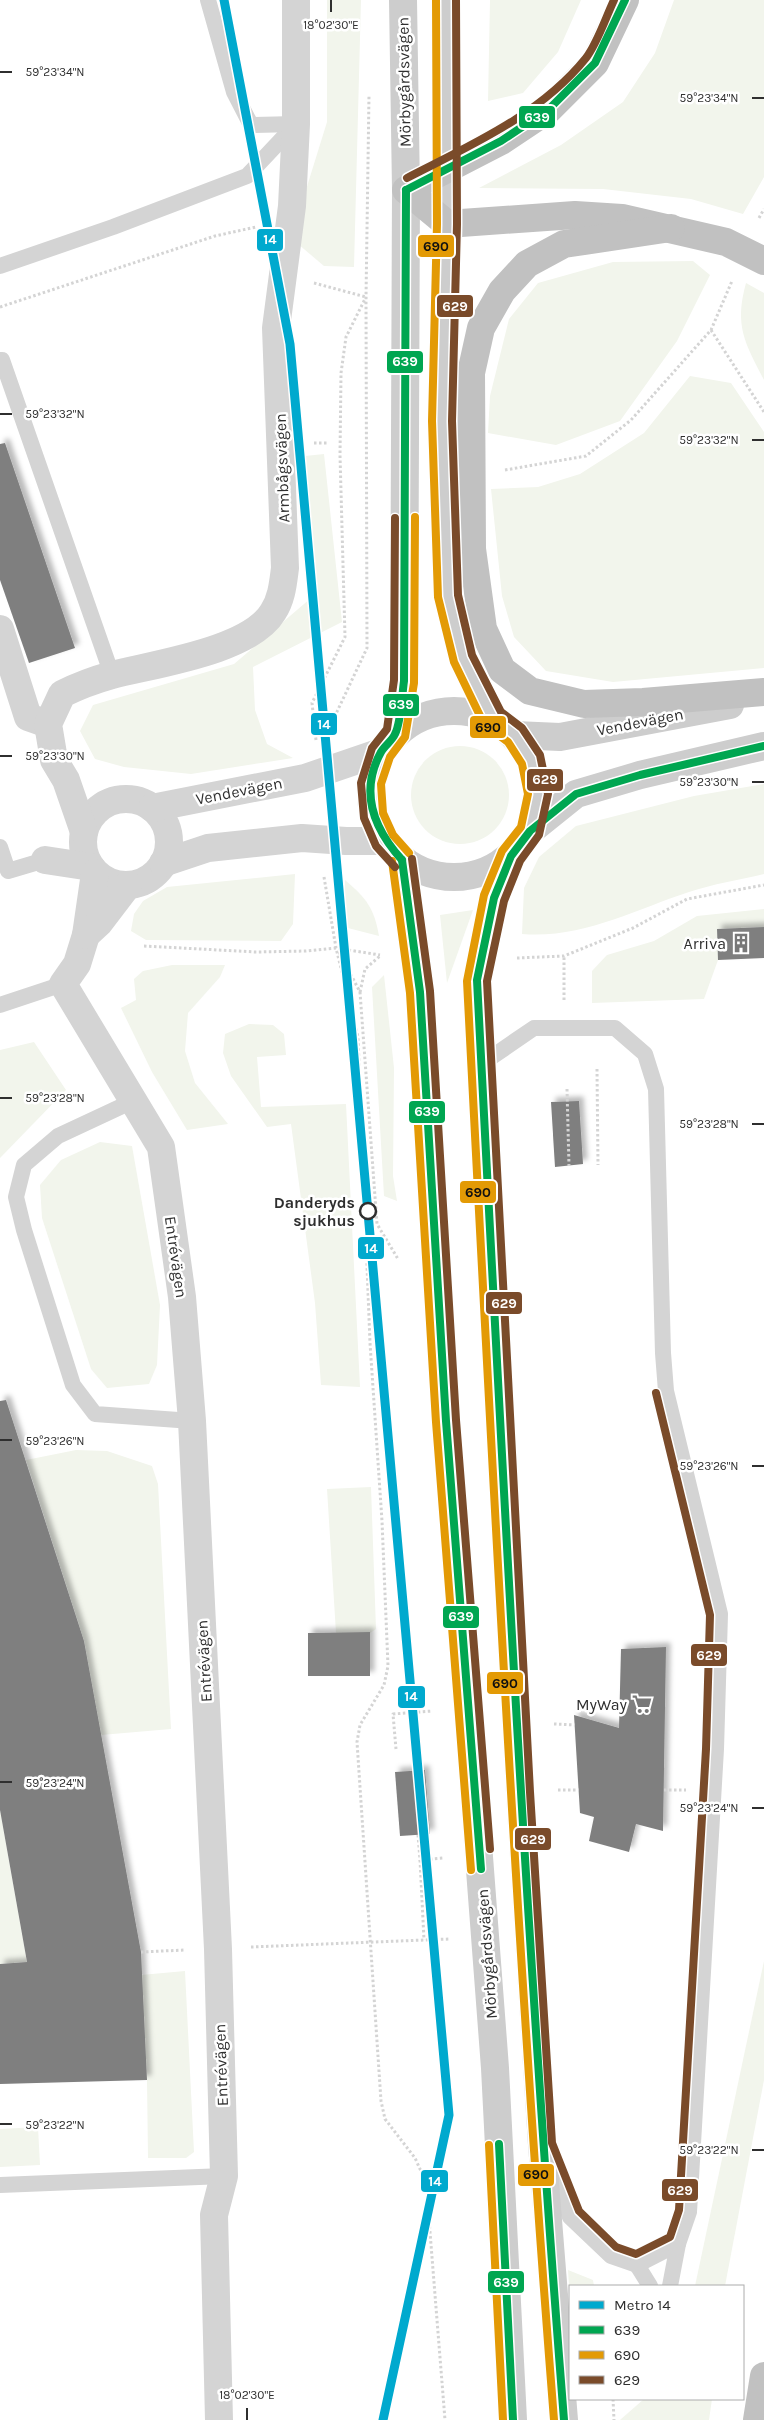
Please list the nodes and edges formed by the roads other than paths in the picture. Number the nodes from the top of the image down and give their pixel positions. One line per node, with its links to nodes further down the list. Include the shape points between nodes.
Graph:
1 (208, 0): 6 (lane, via 234,92 250,124)
2 (296, 0): 6 (street, Armbågsvägen)
3 (403, 0): 8 (street, Mörbygårdsvägen)
4 (446, 0): 7 (street)
5 (625, 0): 7 (highway, via 595,63 549,109 501,141)
6 (296, 124): 12 (lane, via 247,176 113,228); 15 (street, Armbågsvägen, via 290,219 276,328 285,568 282,592 273,613 256,630 212,651)
7 (447, 170): 8 (highway); 9 (street)
8 (406, 190): 9 (highway); 21 (street, Mörbygårdsvägen, via 404,682)
9 (447, 224): 10 (highway, via 575,215 622,218); 18 (street, via 442,421 448,596 463,658)
10 (670, 228): 11 (highway, via 726,242); 16 (highway, via 564,244 527,264 502,292 482,328 471,373 472,549 483,630 502,670 530,691 584,704)
11 (764, 261)
12 (0, 266)
13 (1, 360): 15 (lane)
14 (0, 629): 19 (street, via 28,717)
15 (112, 675): 19 (street, Armbågsvägen, via 62,694)
16 (764, 692)
17 (764, 698): 20 (street, Vendevägen, via 560,738)
18 (493, 719): 20 (street); 21 (street, via 465,711 432,713)
19 (48, 724): 23 (street, via 54,760)
20 (515, 735): 26 (street, via 531,760 538,794)
21 (388, 743): 25 (street, Vendevägen, via 305,778); 29 (street, via 371,782 373,815)
22 (764, 746): 26 (street, via 640,775 576,794)
23 (66, 780): 24 (street); 27 (street)
24 (119, 800): 25 (street, via 138,800); 27 (street, via 97,809 88,820)
25 (152, 808): 32 (street, via 161,816 168,830 169,844)
26 (530, 831): 30 (street)
27 (83, 835): 31 (street); 33 (street, via 82,848)
28 (0, 846): 31 (lane, via 8,872)
29 (393, 850): 30 (street, via 429,874 474,875); 32 (street, via 346,841 302,838 208,848); 51 (street, Mörbygårdsvägen, via 420,992 446,1421 495,2068)
30 (511, 856): 38 (street, via 494,898 477,980)
31 (45, 860): 33 (street)
32 (163, 863): 34 (street, via 148,880)
33 (93, 870): 34 (street, via 107,882); 35 (street)
34 (128, 885): 35 (street)
35 (86, 935): 36 (street, via 77,964)
36 (63, 984): 37 (lane); 39 (street, Entrévägen)
37 (0, 1005)
38 (480, 1065): 41 (street); 44 (lane, via 534,1028 615,1028 644,1054 656,1089 666,1391 720,1614 716,1759 689,2212)
39 (133, 1100): 40 (street, Entrévägen, via 160,1147 182,1297); 40 (lane, via 58,1136 24,1165 16,1197 73,1385 95,1414)
40 (192, 1421): 42 (street, Entrévägen, via 218,1949)
41 (542, 2146): 45 (lane, via 570,2217 611,2256); 48 (street)
42 (224, 2176): 43 (lane); 50 (street, Entrévägen, via 214,2215)
43 (0, 2185)
44 (678, 2244): 45 (lane); 47 (lane)
45 (637, 2265): 46 (lane)
46 (649, 2285)
47 (670, 2285)
48 (565, 2370): 52 (street)
49 (764, 2376): 53 (highway)
50 (218, 2420)
51 (513, 2420)
52 (564, 2420)
53 (757, 2420)

